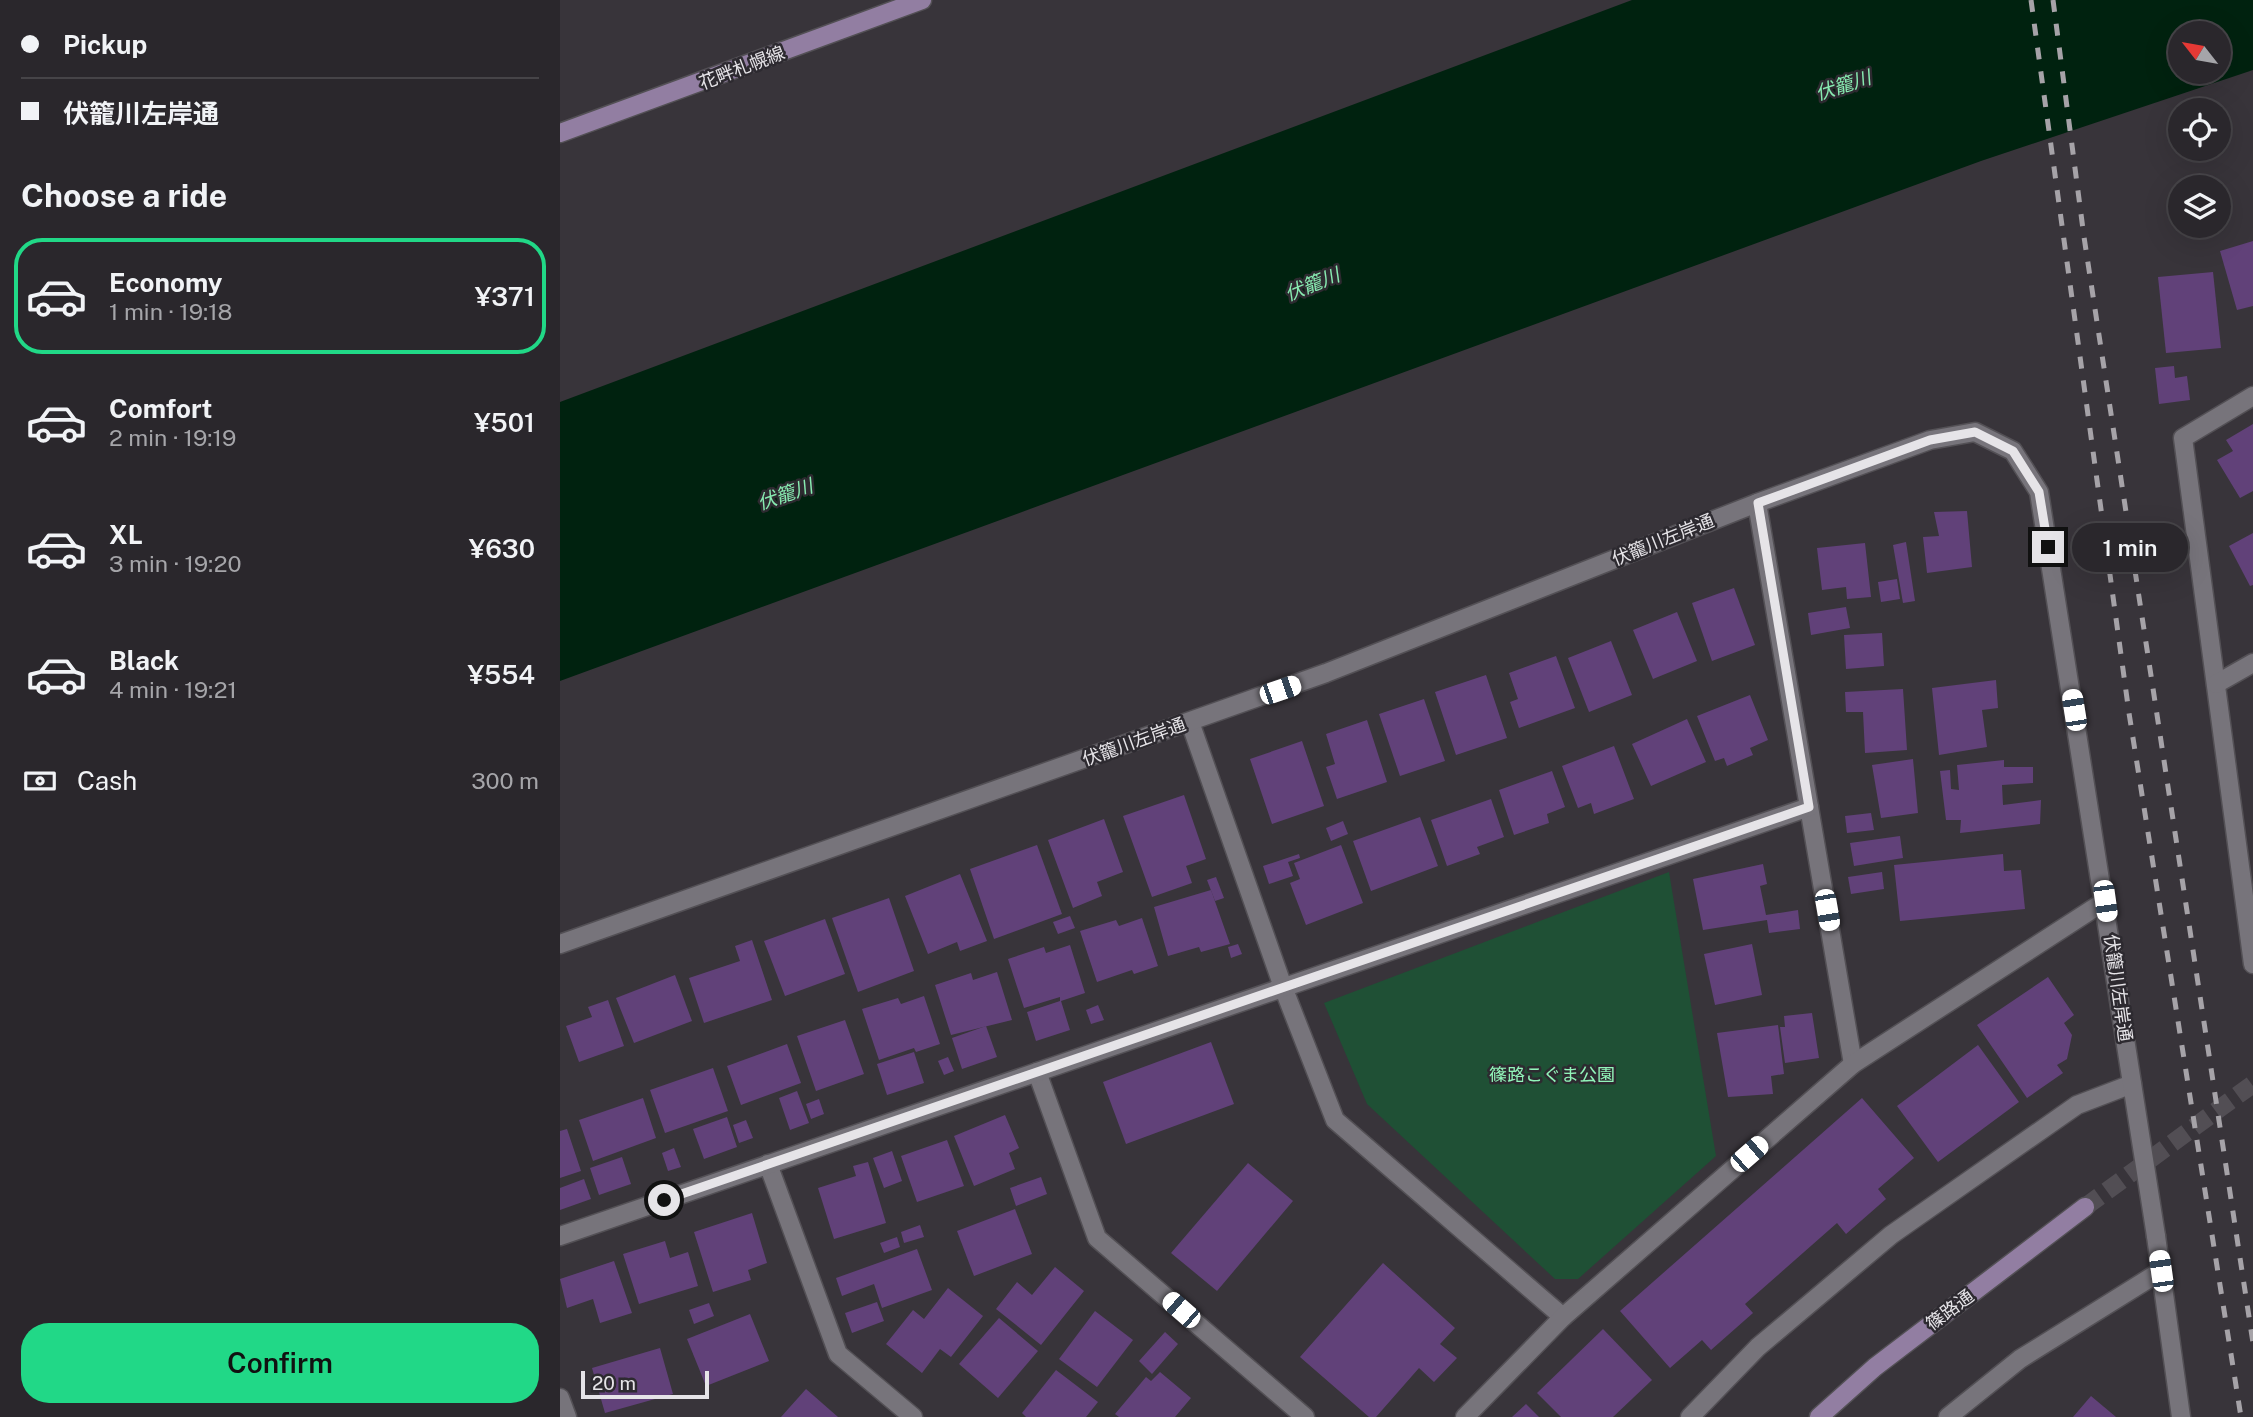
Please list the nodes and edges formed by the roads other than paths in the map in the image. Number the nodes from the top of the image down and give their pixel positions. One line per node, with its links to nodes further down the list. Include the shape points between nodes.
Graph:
1 (922, 0): 2 (main road, 花畔札幌線)
2 (560, 133)
3 (2253, 396): 6 (street, via 2183,438)
4 (1758, 503): 7 (street, 伏籠川左岸通); 8 (street); 9 (street, 伏籠川左岸通, via 1930,440 1975,432 2013,451 2039,492)
5 (2253, 663): 6 (street)
6 (2216, 684): 11 (street)
7 (1189, 722): 10 (street, 伏籠川左岸通); 12 (street)
8 (1809, 807): 12 (street); 13 (street)
9 (2105, 901): 13 (street); 15 (street, 伏籠川左岸通)
10 (560, 944)
11 (2253, 964)
12 (1283, 987): 14 (street); 20 (street, via 1335,1120)
13 (1853, 1064): 20 (street)
14 (1037, 1072): 16 (street); 24 (street, via 1097,1238)
15 (2132, 1084): 19 (street, 伏籠川左岸通); 26 (street, via 2077,1105 1891,1235 1758,1347)
16 (768, 1164): 18 (street); 23 (street, via 838,1354)
17 (2085, 1207): 27 (main road, 篠路通, via 1875,1367)
18 (560, 1236)
19 (2161, 1271): 28 (street, via 2020,1359); 29 (street, 伏籠川左岸通)
20 (1563, 1317): 25 (street)
21 (560, 1398): 22 (street)
22 (567, 1417)
23 (913, 1417)
24 (1306, 1417)
25 (1465, 1417)
26 (1690, 1417)
27 (1819, 1417)
28 (1948, 1417)
29 (2181, 1417)

